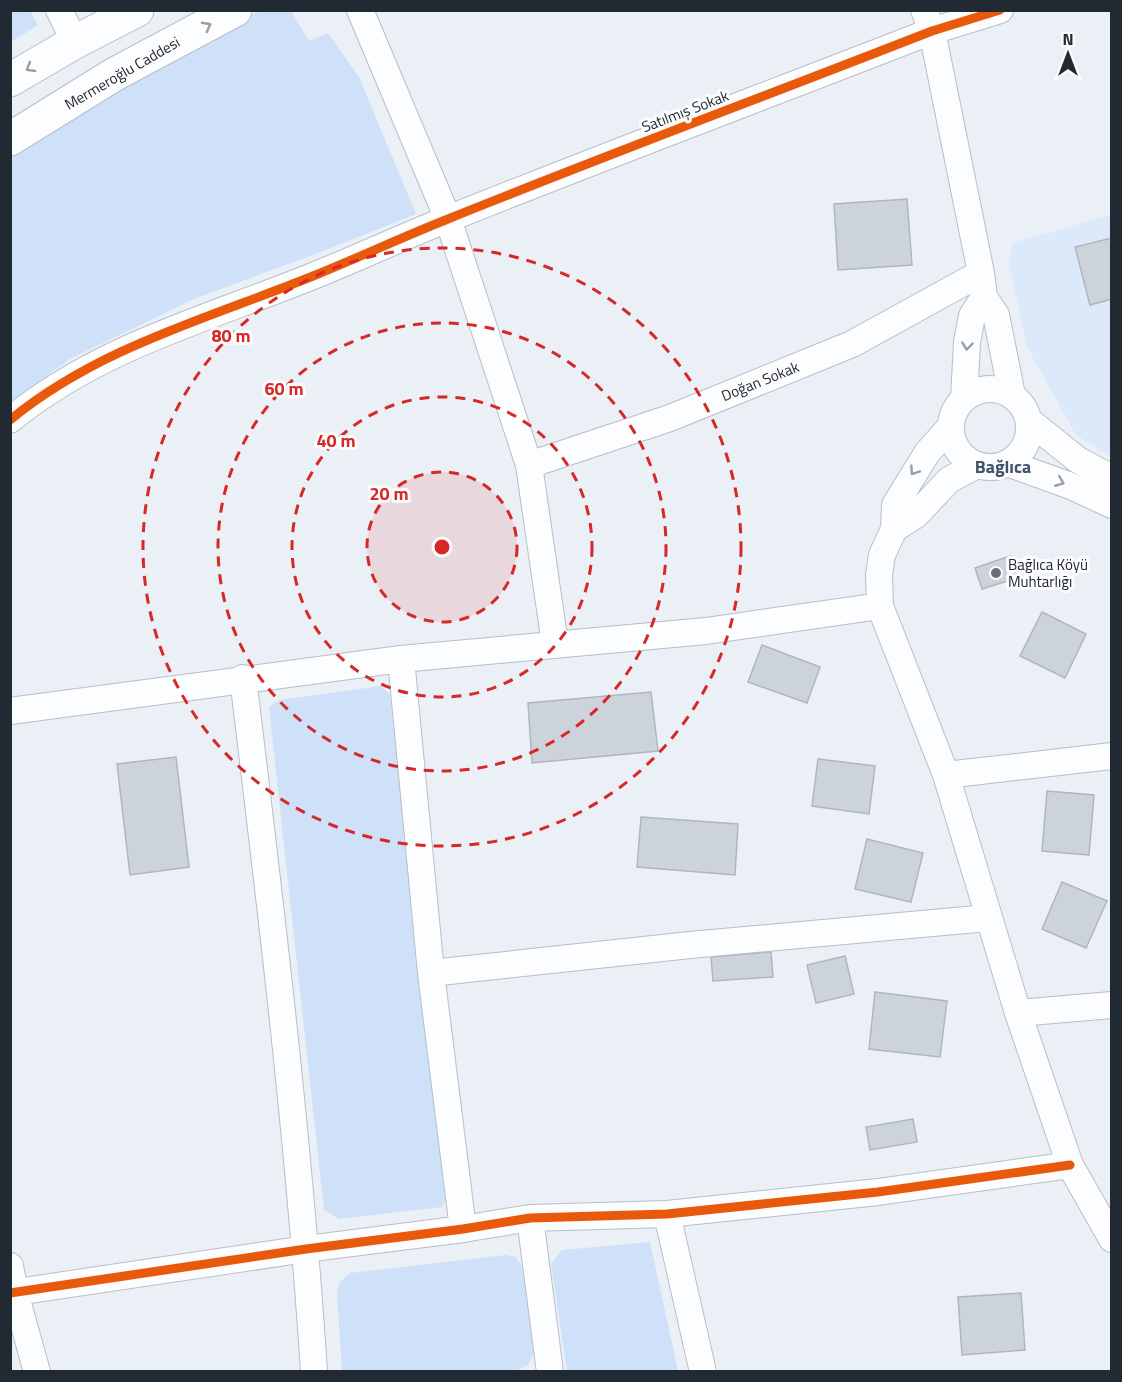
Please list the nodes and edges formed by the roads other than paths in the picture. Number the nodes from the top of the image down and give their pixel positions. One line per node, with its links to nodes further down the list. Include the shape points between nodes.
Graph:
1 (59, 10): 7 (street)
2 (137, 10): 7 (main road)
3 (236, 10): 9 (main road, Mermeroğlu Caddesi, one-way to 3, via 114,75)
4 (360, 10): 10 (street)
5 (1000, 10): 6 (street, Satılmış Sokak)
6 (928, 21): 10 (street, Satılmış Sokak); 11 (street)
7 (75, 42): 8 (main road, one-way to 8)
8 (10, 80)
9 (10, 139)
10 (448, 219): 14 (street, Satılmış Sokak, via 130,347 61,383); 18 (street)
11 (983, 285): 12 (street, via 996,315); 13 (street, one-way to 13, via 967,342); 18 (street, Doğan Sokak, via 852,344 670,418)
12 (1012, 395): 13 (street, via 982,389); 15 (street)
13 (964, 399): 16 (street, via 952,416)
14 (10, 420)
15 (1028, 420): 17 (street, via 1023,450); 20 (street, via 1078,460)
16 (951, 426): 19 (street, via 954,446); 22 (street, one-way to 22, via 907,483 895,505)
17 (1007, 463): 19 (street); 21 (street, one-way to 21)
18 (529, 465): 24 (street)
19 (977, 465): 22 (street, via 949,480 916,515)
20 (1112, 478)
21 (1112, 505)
22 (894, 529): 23 (street, via 882,555)
23 (880, 606): 24 (street, via 706,631); 29 (street)
24 (555, 644): 25 (street)
25 (401, 658): 26 (street); 31 (street)
26 (243, 678): 27 (street); 39 (street)
27 (10, 711)
28 (1112, 756): 29 (street)
29 (946, 775): 30 (street)
30 (988, 918): 31 (street); 33 (street)
31 (431, 973): 37 (street)
32 (1112, 1005): 33 (street)
33 (1017, 1013): 34 (street)
34 (1070, 1165): 35 (street, via 878,1192); 38 (street)
35 (667, 1214): 36 (street); 45 (street)
36 (530, 1218): 37 (street); 44 (street)
37 (463, 1229): 39 (street)
38 (1112, 1239)
39 (306, 1249): 41 (street); 43 (street)
40 (10, 1266): 41 (street)
41 (13, 1293): 42 (street)
42 (37, 1371)
43 (314, 1371)
44 (550, 1371)
45 (703, 1371)

